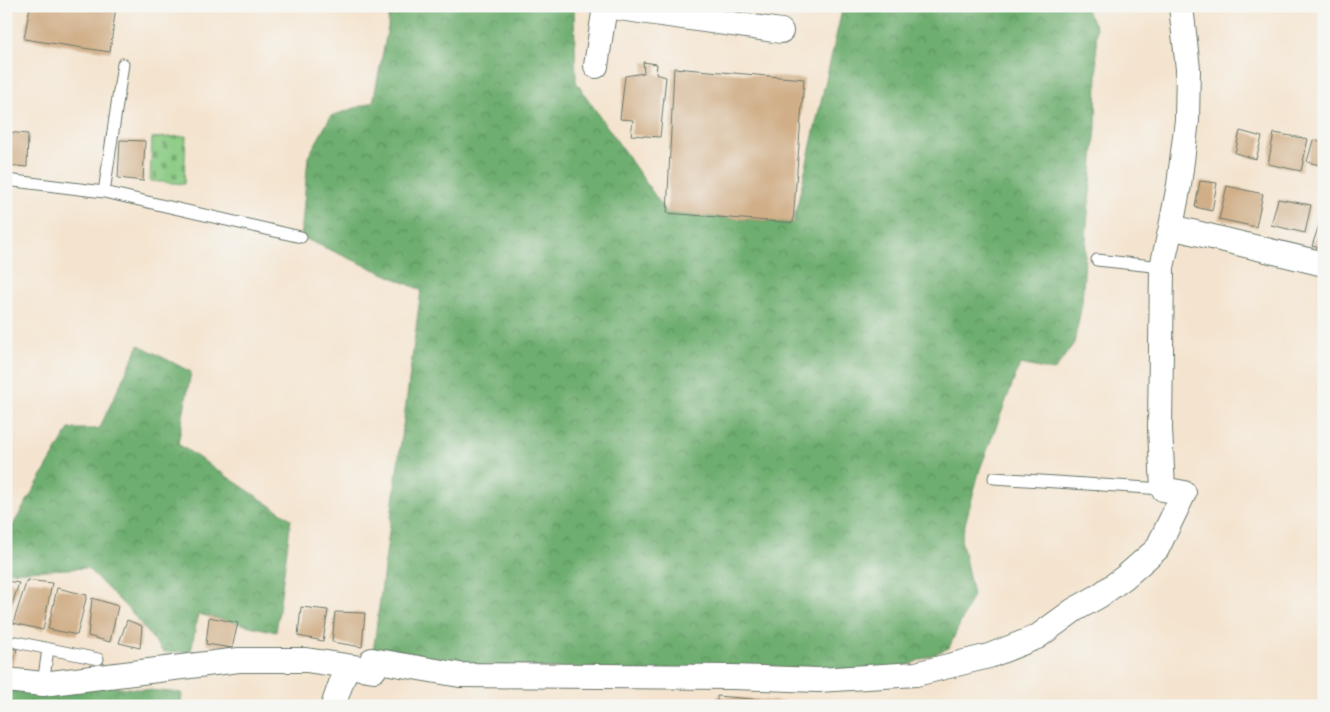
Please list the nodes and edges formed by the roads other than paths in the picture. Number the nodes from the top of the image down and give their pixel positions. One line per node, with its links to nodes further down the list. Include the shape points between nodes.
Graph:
1 (605, 6): 3 (street); 5 (street)
2 (1181, 6): 8 (street, via 1188,69 1187,120)
3 (781, 31)
4 (123, 64): 7 (lane)
5 (596, 66)
6 (6, 180): 7 (lane)
7 (104, 192): 9 (lane)
8 (1172, 227): 11 (street); 12 (street)
9 (301, 237)
10 (1097, 260): 12 (lane)
11 (1324, 264)
12 (1162, 267): 14 (street, via 1160,429)
13 (994, 478): 14 (lane)
14 (1163, 489): 18 (street, via 1184,493 1157,549 1125,577 1037,637 989,656 916,674 818,680 460,675 372,660 374,670)
15 (16, 642): 16 (lane)
16 (48, 649): 17 (lane); 20 (lane)
17 (98, 659)
18 (347, 666): 20 (street, via 306,660 239,660); 21 (street)
19 (6, 680): 20 (street)
20 (43, 684)
21 (332, 706)

